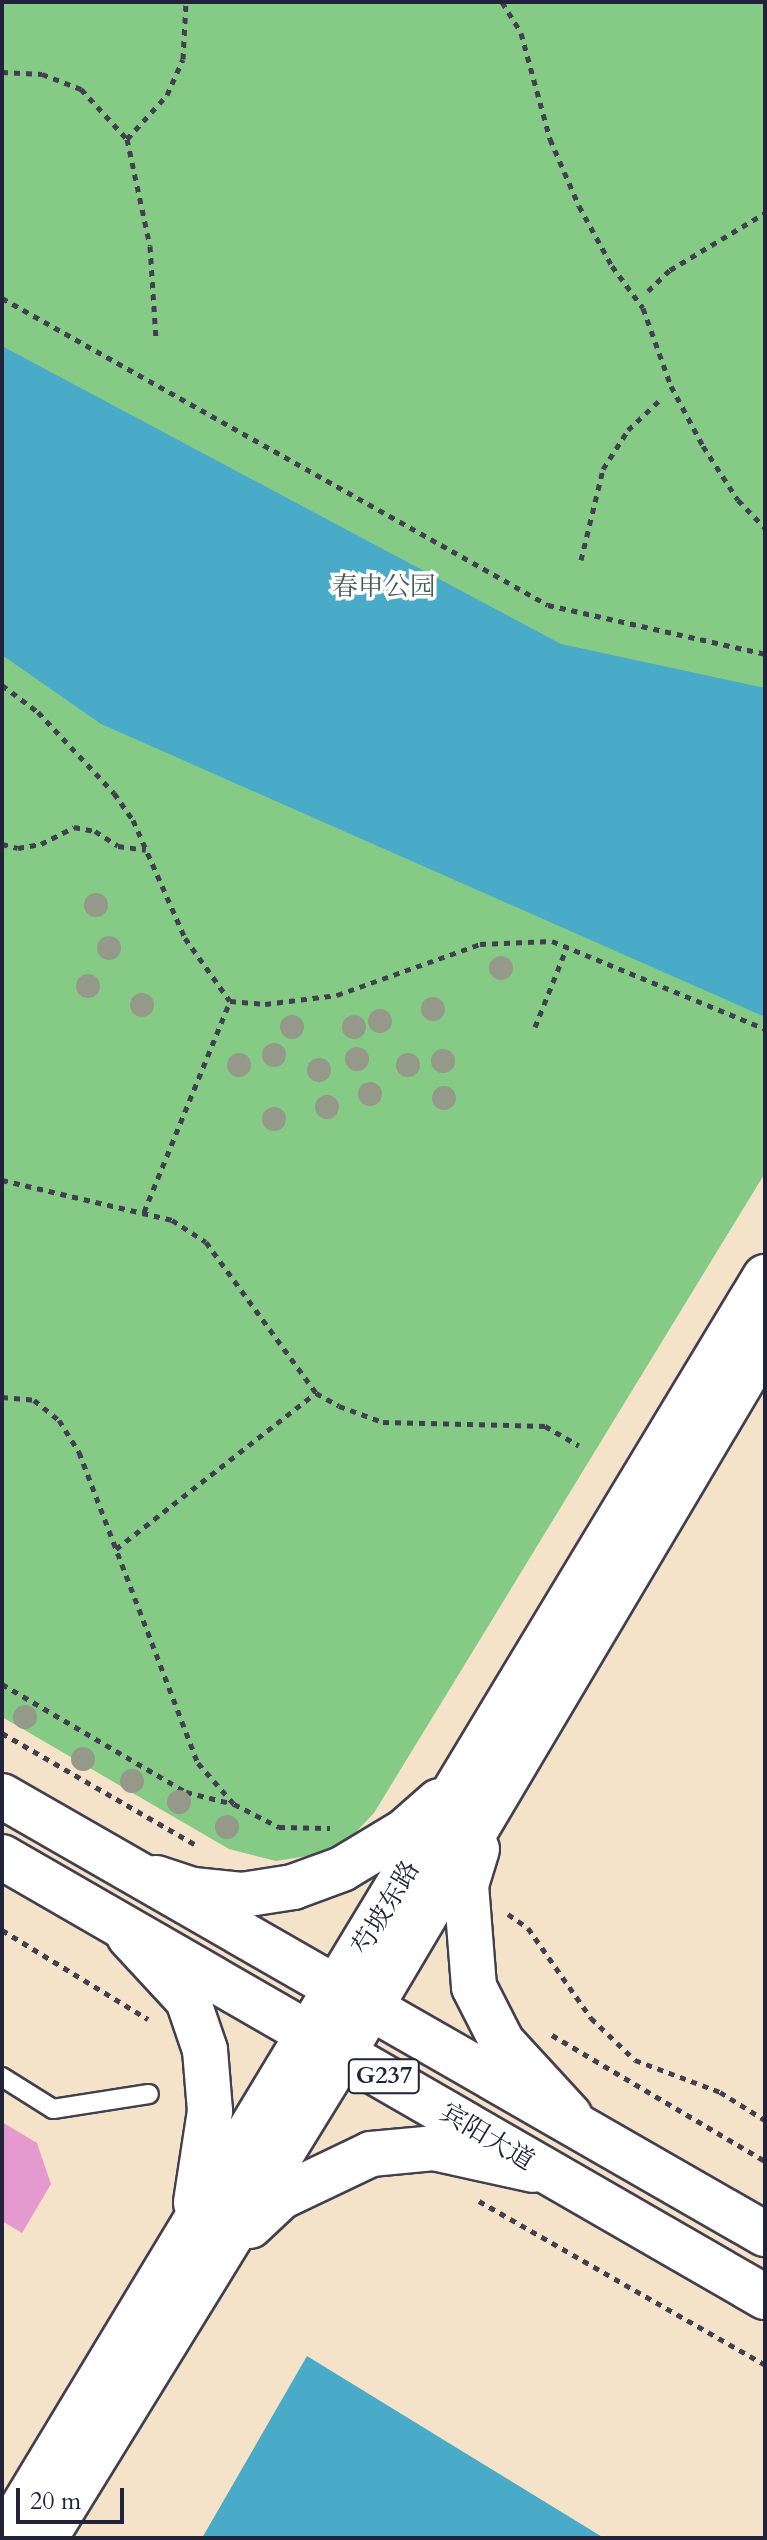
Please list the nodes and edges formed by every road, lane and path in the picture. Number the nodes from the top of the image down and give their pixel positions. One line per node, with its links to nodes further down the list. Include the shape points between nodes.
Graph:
1 (186, 2): 4 (path, via 183,59 167,95)
2 (502, 2): 10 (path, via 521,33 550,139 579,206 643,308 671,386 703,446 738,500)
3 (2, 72): 4 (path, via 42,74 81,89)
4 (127, 139): 8 (path, via 150,246)
5 (765, 213): 6 (path, via 670,270)
6 (648, 291)
7 (2, 298): 12 (path, via 548,605)
8 (156, 339)
9 (662, 398): 11 (path, via 628,430 603,469)
10 (765, 528)
11 (581, 560)
12 (765, 654)
13 (2, 685): 15 (path, via 77,750 127,811)
14 (2, 844): 15 (path, via 41,844 74,827 95,831 118,846)
15 (146, 850): 17 (path, via 185,938)
16 (567, 947): 17 (path, via 552,941 480,944 337,995 265,1004); 18 (path); 19 (path)
17 (230, 1001): 21 (path)
18 (535, 1027)
19 (765, 1029)
20 (2, 1180): 21 (path)
21 (144, 1212): 24 (path, via 172,1220 206,1242)
22 (765, 1277): 30 (main road, 芍坡东路)
23 (765, 1342): 30 (main road, 芍坡东路)
24 (316, 1393): 26 (path, via 383,1422 545,1426); 27 (path)
25 (2, 1397): 27 (path, via 34,1400 59,1420 79,1452)
26 (579, 1446)
27 (116, 1549): 32 (path, via 198,1763)
28 (2, 1684): 32 (path, via 186,1792)
29 (2, 1733): 34 (path)
30 (479, 1788): 36 (main road, via 342,1869 293,1887 242,1895 193,1890); 40 (main road, 芍坡东路); 47 (main road, via 466,1885 474,1987 502,2042)
31 (2, 1796): 36 (main road, 宾阳大道 / G237)
32 (234, 1804): 33 (path, via 279,1827)
33 (343, 1828)
34 (209, 1853)
35 (2, 1857): 38 (main road, 宾阳大道 / G237)
36 (134, 1871): 40 (main road, 宾阳大道 / G237)
37 (503, 1910): 46 (path, via 528,1928 591,2018 635,2060 720,2092)
38 (112, 1921): 43 (main road, 宾阳大道 / G237); 52 (main road, via 188,2000 205,2050 210,2111)
39 (2, 1930): 42 (path, via 103,1987)
40 (355, 1996): 43 (main road, 芍坡东路); 47 (main road, 宾阳大道 / G237)
41 (540, 2025): 48 (path)
42 (158, 2032)
43 (327, 2042): 49 (main road, 宾阳大道 / G237); 52 (main road, 芍坡东路)
44 (2, 2077): 45 (lane, via 53,2109)
45 (149, 2094)
46 (765, 2120)
47 (589, 2135): 51 (main road, 宾阳大道 / G237)
48 (765, 2161)
49 (556, 2178): 52 (main road, via 497,2158 434,2148 371,2154 281,2197); 53 (main road, 宾阳大道 / G237)
50 (476, 2199): 54 (path)
51 (765, 2234)
52 (201, 2249): 55 (main road, 芍坡东路); 56 (main road, 芍坡东路)
53 (765, 2297)
54 (765, 2365)
55 (4, 2538)
56 (45, 2538)

